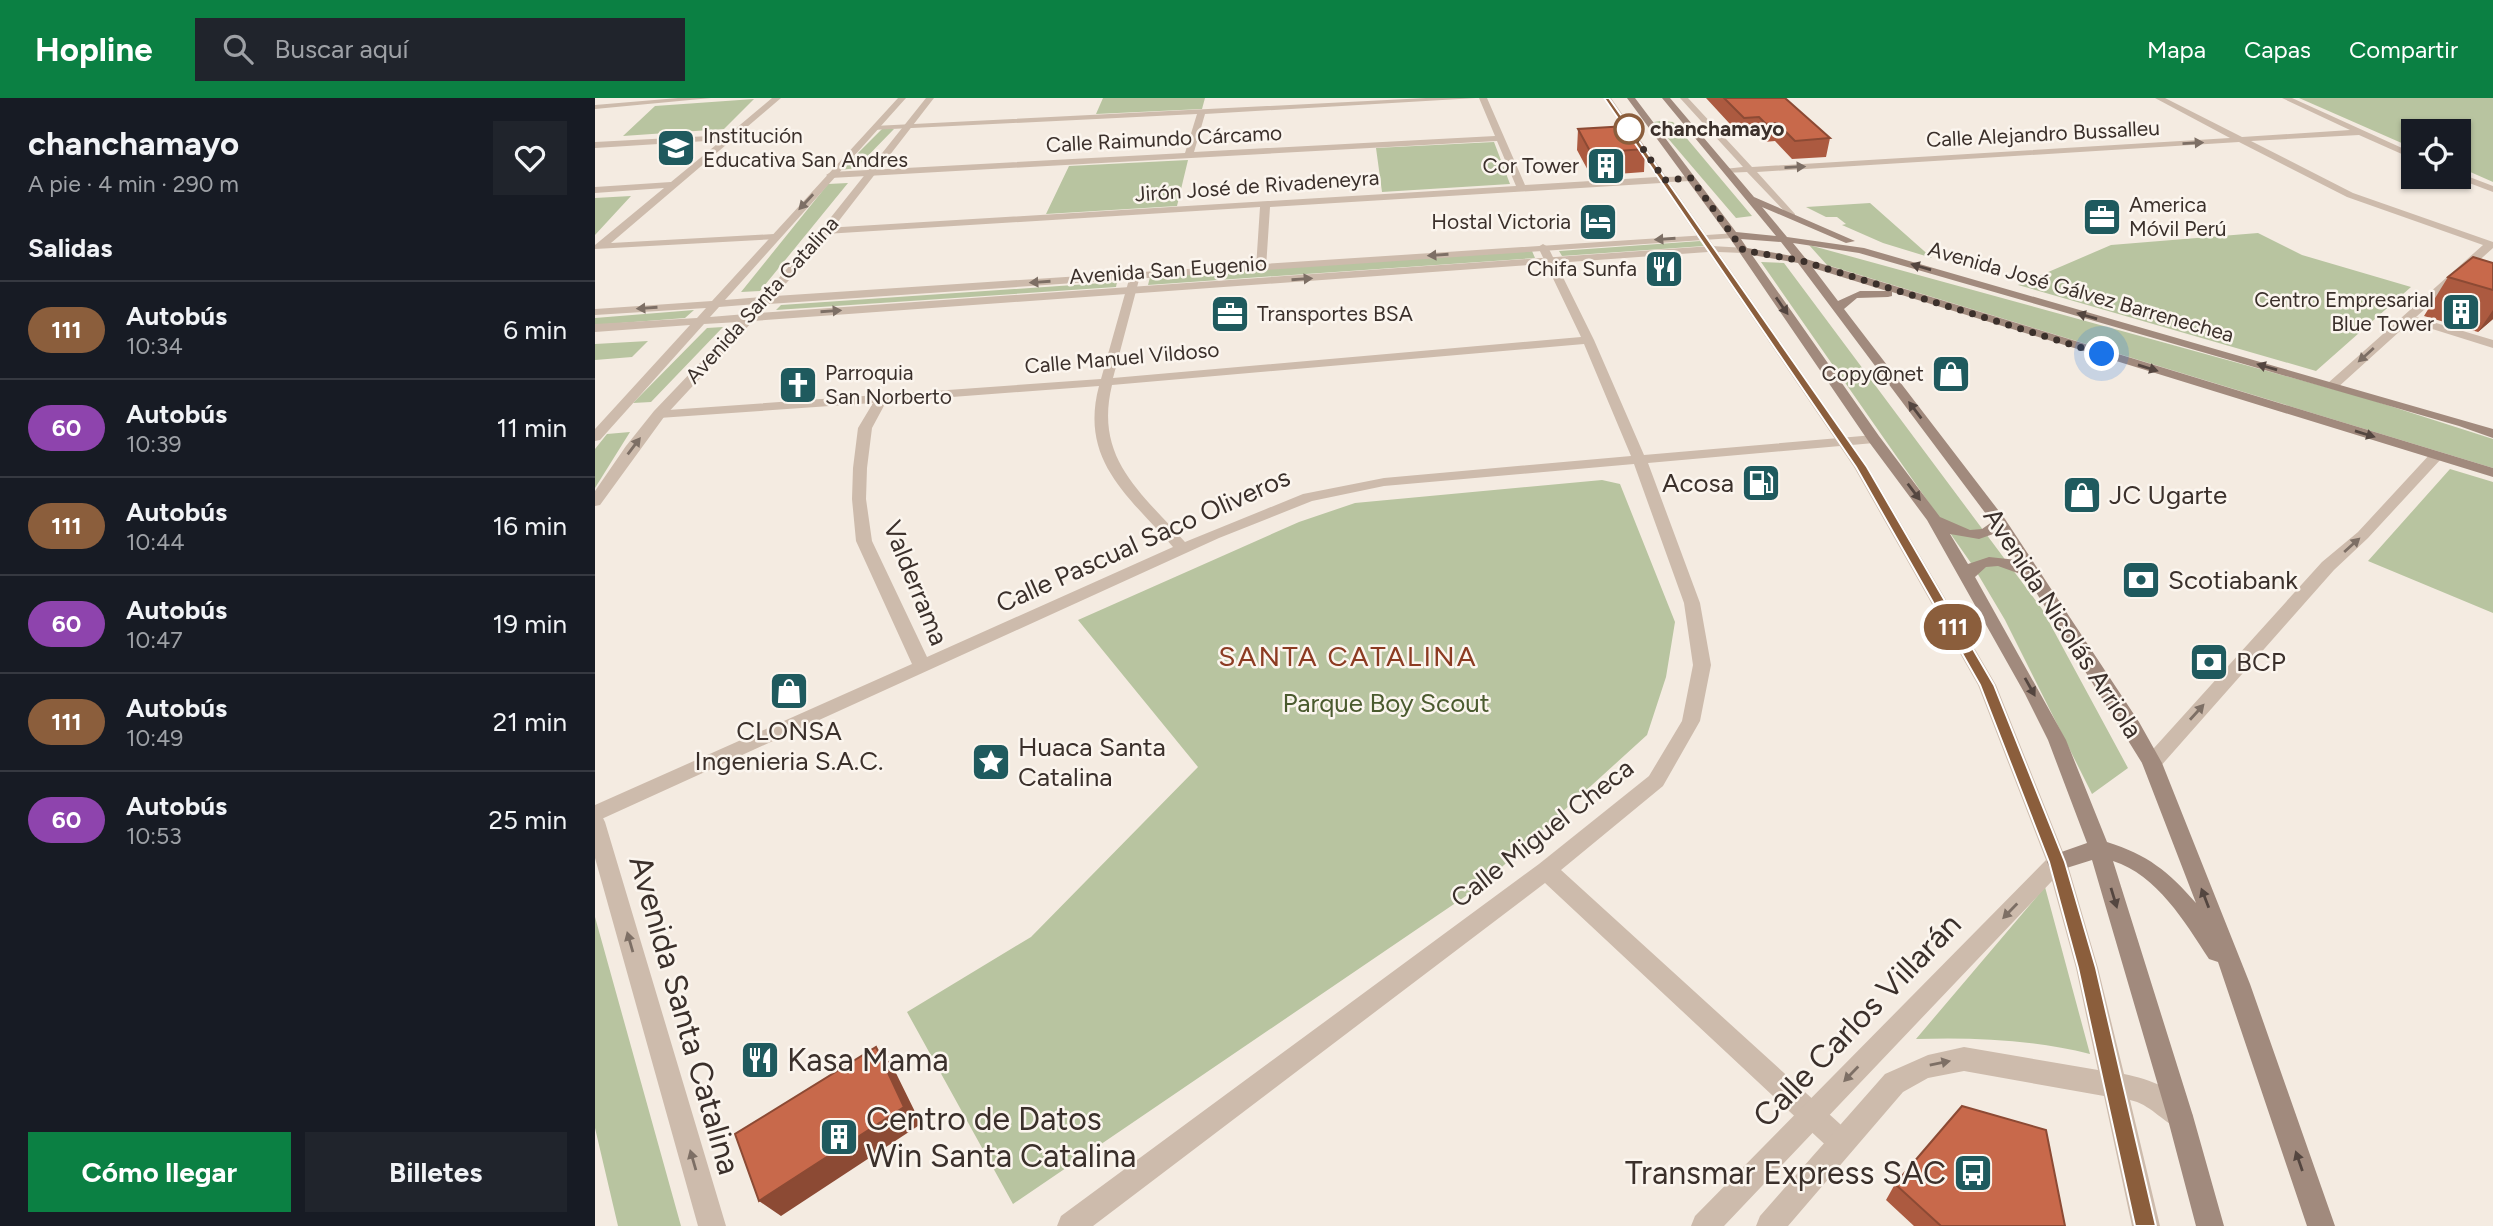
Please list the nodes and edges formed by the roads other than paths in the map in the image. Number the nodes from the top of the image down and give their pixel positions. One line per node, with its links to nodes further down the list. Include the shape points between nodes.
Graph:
1 (707, 98): 13 (street)
2 (777, 98): 21 (street)
3 (902, 98): 19 (street, Avenida Santa Catalina)
4 (930, 98): 18 (street, Avenida Santa Catalina)
5 (1472, 98): 16 (street)
6 (1483, 98): 22 (street)
7 (1607, 98): 32 (street)
8 (1631, 98): 15 (main road, Avenida Nicolás Arriola)
9 (1666, 98): 28 (main road, Avenida Nicolás Arriola, via 1669,112 1683,119)
10 (1684, 98): 27 (street)
11 (2159, 98): 23 (street)
12 (2286, 98): 20 (street)
13 (640, 101): 14 (street)
14 (595, 107)
15 (1639, 108): 17 (main road, Avenida Nicolás Arriola); 17 (main road, via 1656,114)
16 (1202, 112): 18 (street); 26 (street)
17 (1647, 120): 31 (main road, Avenida Nicolás Arriola)
18 (907, 127): 19 (street); 29 (street, Avenida Santa Catalina)
19 (874, 128): 30 (street, Avenida Santa Catalina)
20 (2362, 132): 23 (street, Calle Alejandro Bussalleu); 25 (street)
21 (730, 137): 24 (street); 34 (street)
22 (1500, 138): 26 (street, Calle Raimundo Cárcamo); 36 (street)
23 (2242, 140): 27 (street, Calle Alejandro Bussalleu, one-way to 23); 46 (street, via 2359,198)
24 (595, 145)
25 (2401, 150)
26 (1189, 155): 29 (street, Calle Raimundo Cárcamo)
27 (1748, 170): 28 (street, Calle Alejandro Bussalleu); 40 (street)
28 (1727, 171): 38 (main road, Avenida Nicolás Arriola)
29 (871, 173): 30 (street, Calle Raimundo Cárcamo); 41 (street, Avenida Santa Catalina)
30 (831, 175): 42 (street, Avenida Santa Catalina, one-way to 42)
31 (1691, 178): 32 (street, Jirón José de Rivadeneyra); 45 (main road, Avenida Nicolás Arriola)
32 (1665, 180): 36 (street, Jirón José de Rivadeneyra); 44 (street)
33 (2471, 180): 35 (street)
34 (670, 185): 37 (street); 47 (street)
35 (2493, 188)
36 (1522, 189): 39 (street, Jirón José de Rivadeneyra)
37 (595, 190)
38 (1749, 199): 40 (main road); 43 (main road, Avenida Nicolás Arriola)
39 (1265, 204): 41 (street, Jirón José de Rivadeneyra); 52 (street)
40 (1792, 216): 49 (main road)
41 (825, 232): 56 (street, Avenida Santa Catalina)
42 (774, 236): 47 (street); 58 (street, Avenida Santa Catalina)
43 (1782, 239): 45 (main road, Avenida José Gálvez Barrenechea); 49 (main road, Avenida José Gálvez Barrenechea); 51 (main road, Avenida Nicolás Arriola)
44 (1707, 243): 45 (street, Avenida San Eugenio); 45 (street, Avenida San Eugenio); 48 (street, Avenida San Eugenio, one-way to 48); 50 (street, Avenida San Eugenio); 75 (street)
45 (1738, 243): 51 (main road, Avenida José Gálvez Barrenechea); 74 (main road, Avenida Nicolás Arriola, one-way to 74)
46 (2492, 244): 63 (street)
47 (597, 247)
48 (1543, 247): 50 (street, Calle Miguel Checa); 52 (street, Avenida San Eugenio, one-way to 52)
49 (1892, 259): 55 (main road, Avenida José Gálvez Barrenechea, one-way to 49)
50 (1551, 261): 54 (street, Avenida San Eugenio, one-way to 50); 66 (street, Calle Miguel Checa)
51 (1802, 261): 57 (main road, Avenida José Gálvez Barrenechea); 59 (main road, Avenida Nicolás Arriola)
52 (1261, 268): 53 (street, Avenida San Eugenio)
53 (1135, 276): 54 (street); 56 (street, Avenida San Eugenio, one-way to 56)
54 (1129, 292): 61 (street, Avenida San Eugenio, one-way to 54); 68 (street)
55 (2019, 297): 62 (main road, via 1999,295 1980,300 1976,310); 69 (main road, Avenida José Gálvez Barrenechea, one-way to 55)
56 (767, 299): 58 (street, Avenida San Eugenio); 61 (street, Avenida Santa Catalina)
57 (1927, 300): 59 (main road, via 1867,293 1846,299); 62 (main road, Avenida José Gálvez Barrenechea)
58 (718, 303): 60 (street, Avenida San Eugenio, one-way to 60); 64 (street, Avenida Santa Catalina)
59 (1839, 309): 81 (main road, Avenida Nicolás Arriola, one-way to 59)
60 (595, 312)
61 (752, 316): 64 (street, Avenida San Eugenio); 71 (street, Avenida Santa Catalina)
62 (1987, 318): 76 (main road, Avenida José Gálvez Barrenechea, one-way to 76)
63 (2408, 318): 67 (street); 69 (street, one-way to 69)
64 (703, 319): 65 (street, Avenida San Eugenio); 73 (street, Avenida Santa Catalina)
65 (595, 328)
66 (1588, 340): 68 (street, Calle Manuel Vildoso); 77 (street, Calle Miguel Checa)
67 (2493, 344)
68 (1106, 382): 70 (street, Calle Manuel Vildoso); 82 (street, via 1100,430 1112,467)
69 (2332, 386): 72 (main road, Avenida José Gálvez Barrenechea)
70 (882, 398): 71 (street, Calle Manuel Vildoso); 85 (street, Valderrama, via 865,428 859,499 864,541)
71 (659, 414): 79 (street, Avenida Santa Catalina, one-way to 71)
72 (2493, 433)
73 (595, 438)
74 (1874, 439): 75 (street, Calle Pascual Saco Oliveros); 80 (main road, Avenida Nicolás Arriola, one-way to 80)
75 (1843, 441): 77 (street, Calle Pascual Saco Oliveros); 90 (street, via 1891,515 1987,685)
76 (2436, 456): 78 (main road, Avenida José Gálvez Barrenechea); 86 (street, one-way to 76, via 2328,566)
77 (1639, 459): 82 (street, Calle Pascual Saco Oliveros, via 1347,487 1288,503); 91 (street, Calle Miguel Checa, via 1692,603 1702,665 1691,721 1656,781)
78 (2493, 474)
79 (595, 502)
80 (1934, 519): 81 (main road, via 1972,534 1991,531); 84 (main road, Avenida Nicolás Arriola)
81 (2000, 522): 83 (main road, Avenida Nicolás Arriola)
82 (1183, 549): 85 (street, Calle Pascual Saco Oliveros)
83 (2034, 573): 84 (main road, via 1993,561 1978,564); 86 (main road, Avenida Nicolás Arriola)
84 (1968, 576): 89 (main road, Avenida Nicolás Arriola, one-way to 89, via 2057,740)
85 (922, 667): 87 (street, Calle Pascual Saco Oliveros)
86 (2152, 763): 92 (main road, Avenida Nicolás Arriola, one-way to 86)
87 (595, 814)
88 (595, 822): 97 (street, Avenida Santa Catalina, one-way to 88)
89 (2099, 848): 90 (main road, via 2080,850); 92 (main road, via 2138,862 2176,894); 95 (main road, Avenida Nicolás Arriola, one-way to 95)
90 (2057, 862): 93 (street); 94 (street, Calle Carlos Villarán, one-way to 94)
91 (1546, 870): 94 (street); 98 (street, Calle Miguel Checa)
92 (2238, 984): 103 (main road, Avenida Nicolás Arriola, one-way to 92)
93 (2114, 1084): 95 (street, via 2148,1091); 96 (street, one-way to 93, via 1894,1083 1944,1061 1964,1059); 101 (street)
94 (1811, 1114): 96 (street); 99 (street, Calle Carlos Villarán)
95 (2180, 1116): 102 (main road, Avenida Nicolás Arriola)
96 (1842, 1143): 100 (street)
97 (712, 1226)
98 (1070, 1226)
99 (1706, 1226)
100 (1770, 1226)
101 (2146, 1226)
102 (2210, 1226)
103 (2321, 1226)

